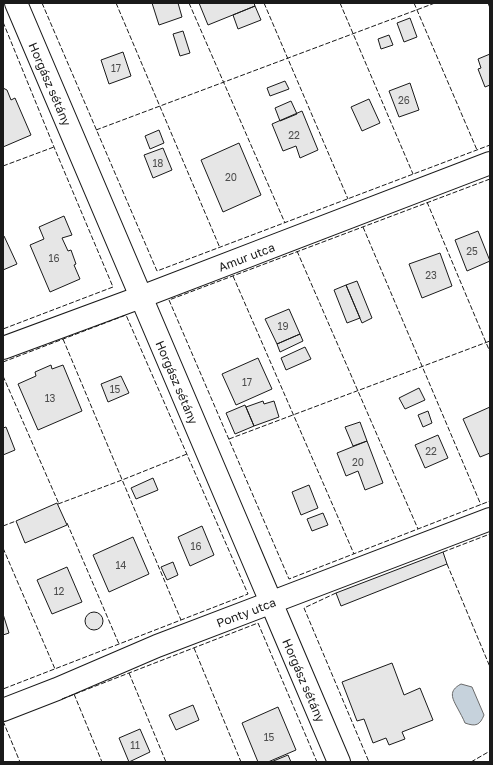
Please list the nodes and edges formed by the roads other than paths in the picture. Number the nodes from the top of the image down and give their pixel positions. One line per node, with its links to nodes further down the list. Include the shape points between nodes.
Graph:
1 (16, 3): 3 (street, Horgász sétány)
2 (490, 163): 3 (street, Amur utca)
3 (141, 297): 4 (street, Amur utca); 6 (street, Horgász sétány)
4 (3, 348)
5 (490, 519): 6 (street, Ponty utca)
6 (272, 602): 7 (street, Ponty utca, via 157,646); 8 (street, Horgász sétány)
7 (3, 710)
8 (339, 762)

